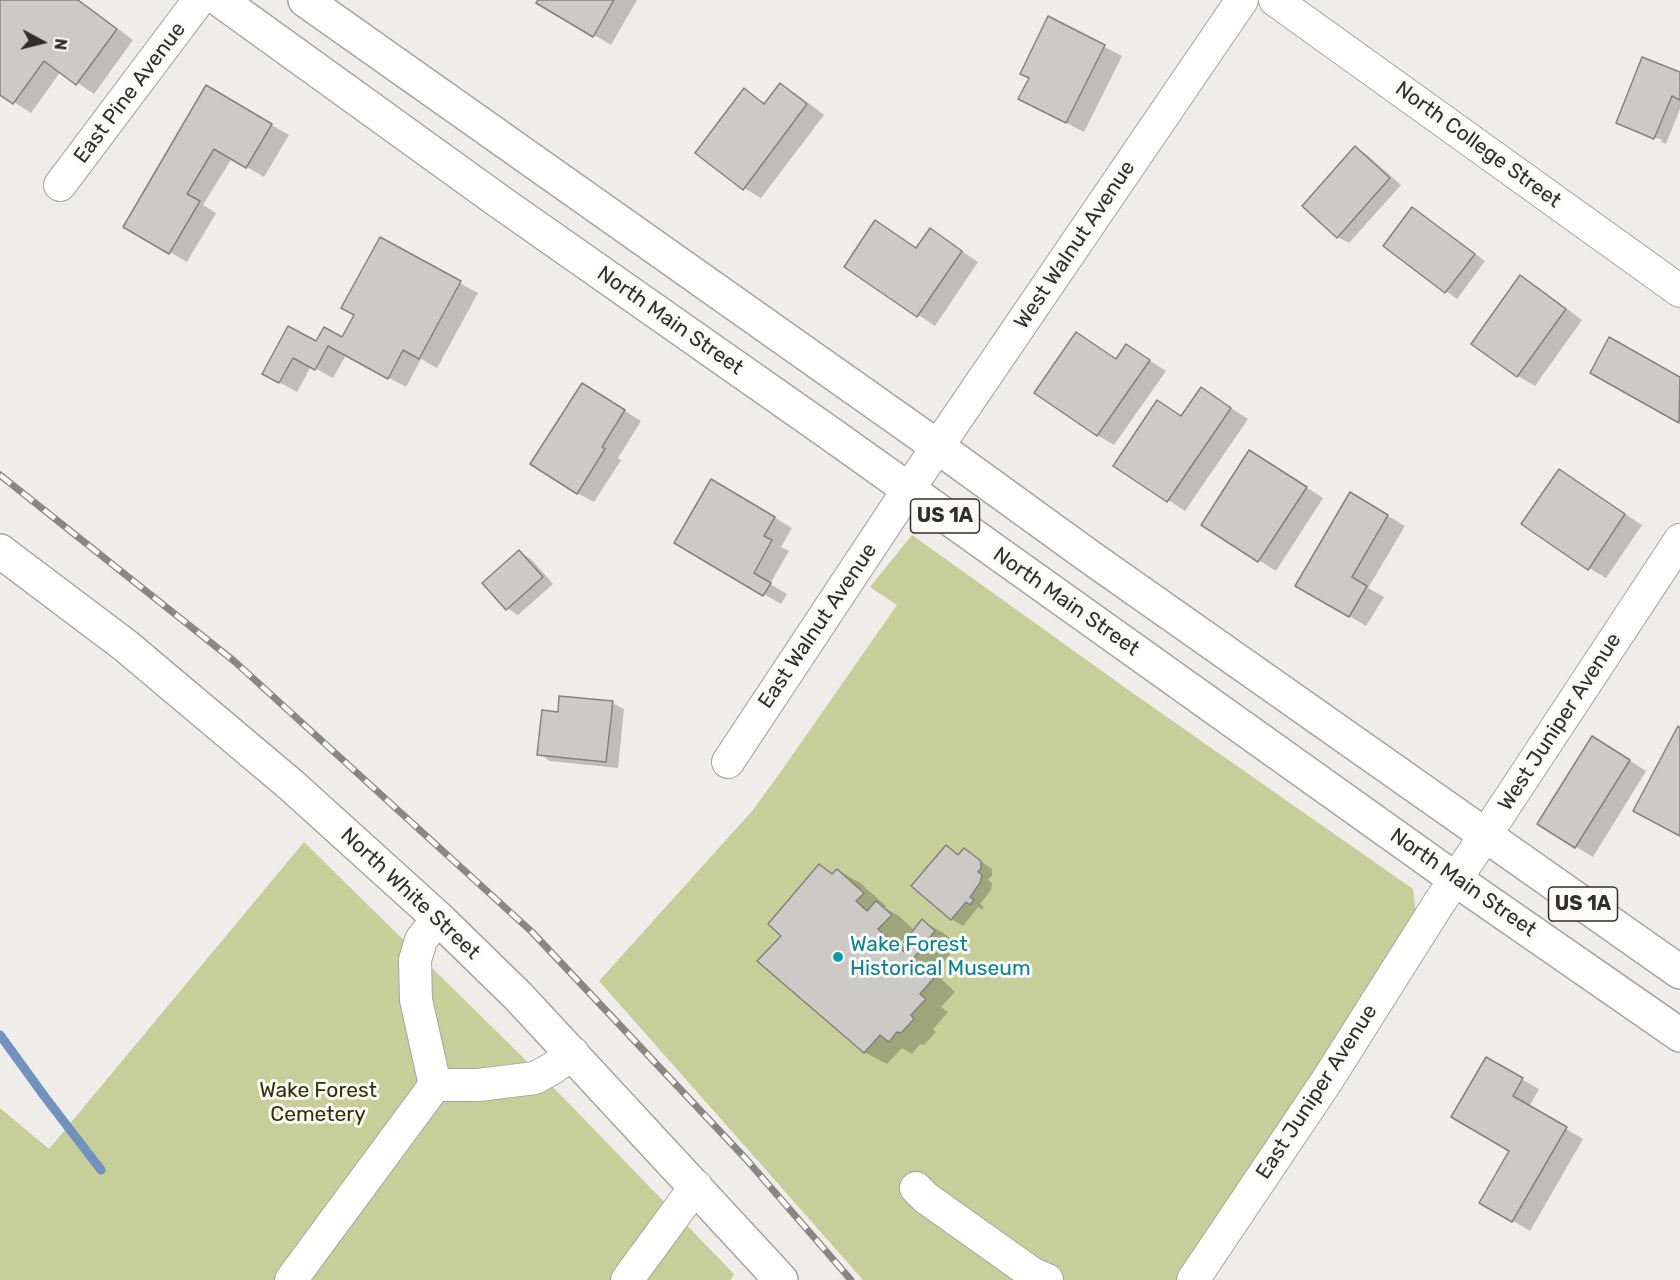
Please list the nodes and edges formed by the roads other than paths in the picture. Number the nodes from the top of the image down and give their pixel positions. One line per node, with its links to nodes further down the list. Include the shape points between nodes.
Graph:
1 (200, 0): 6 (street, East Pine Avenue)
2 (220, 0): 9 (main road, North Main Street / US 1A)
3 (305, 0): 8 (main road)
4 (1242, 0): 8 (street, West Walnut Avenue)
5 (1275, 0): 7 (street, North College Street)
6 (60, 185)
7 (1680, 291)
8 (938, 447): 9 (street, West Walnut Avenue); 13 (main road)
9 (908, 490): 12 (street, East Walnut Avenue); 14 (main road, North Main Street / US 1A)
10 (1680, 540): 13 (street, West Juniper Avenue)
11 (0, 551): 15 (main road, North White Street, via 135,653 290,784)
12 (728, 762)
13 (1485, 836): 14 (street, West Juniper Avenue); 16 (main road, US 1A)
14 (1447, 891): 17 (main road, North Main Street / US 1A); 26 (street, East Juniper Avenue, via 1328,1079)
15 (438, 918): 18 (main road, North White Street); 19 (street, via 421,940 415,960 416,1000)
16 (1680, 972)
17 (1680, 1035)
18 (573, 1053): 19 (street, via 535,1078 478,1085); 20 (main road, North White Street)
19 (435, 1085): 22 (street)
20 (696, 1186): 23 (street); 24 (main road, North White Street)
21 (916, 1188): 25 (street, via 1033,1274)
22 (291, 1280)
23 (627, 1280)
24 (781, 1280)
25 (1047, 1280)
26 (1193, 1280)

